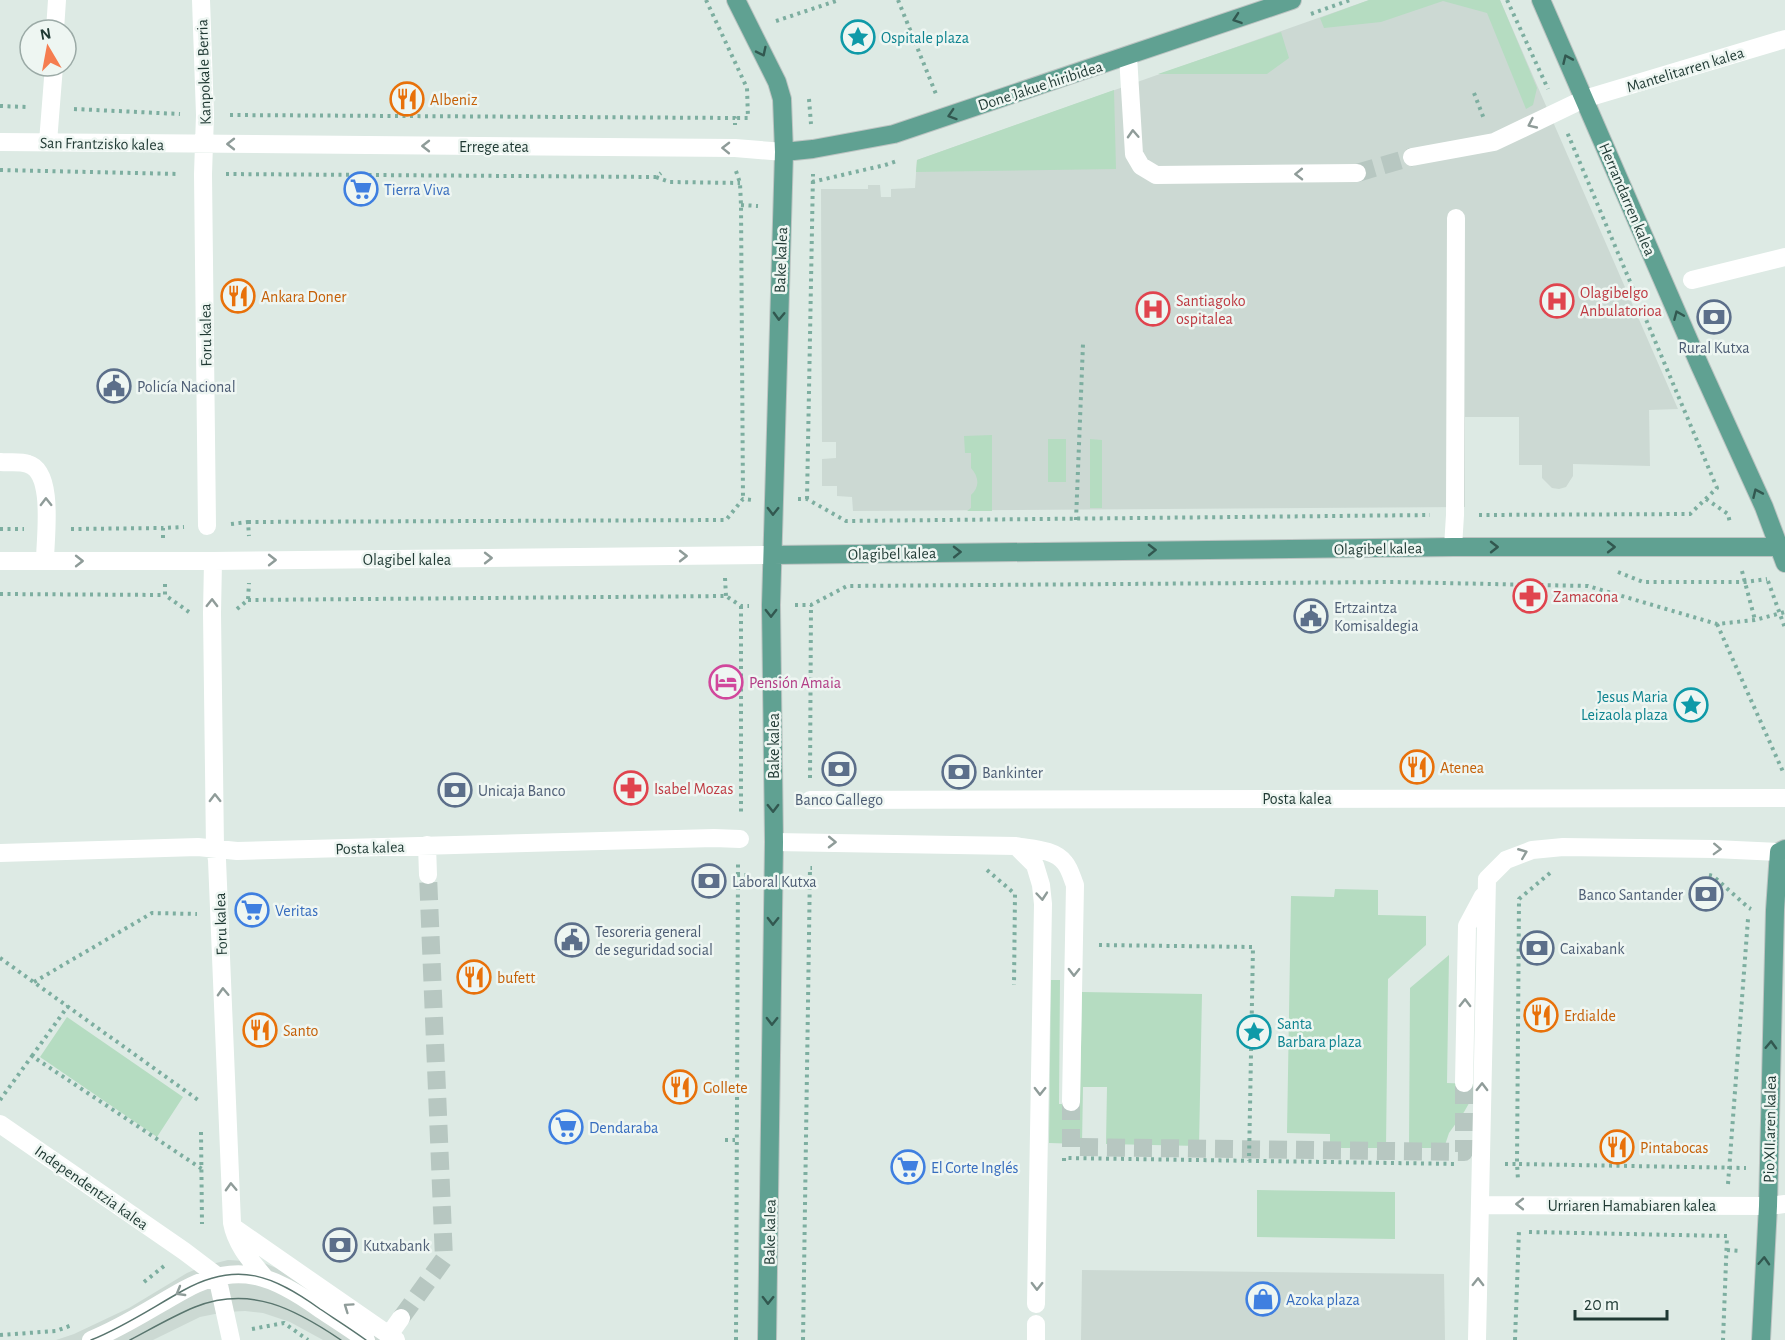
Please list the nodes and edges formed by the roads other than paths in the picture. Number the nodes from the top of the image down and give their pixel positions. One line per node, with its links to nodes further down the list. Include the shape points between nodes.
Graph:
1 (57, 0): 6 (street)
2 (201, 0): 13 (street, Kanpokale Berria)
3 (736, 0): 14 (main road, Bake kalea, one-way to 14, via 777,82 782,99)
4 (1292, 0): 8 (main road, Done Jakue hiribidea, one-way to 8)
5 (1541, 0): 10 (main road, Herrandarren kalea, one-way to 5)
6 (56, 18)
7 (1785, 39): 10 (street, Mantelitarren kalea)
8 (1128, 56): 14 (main road, Done Jakue hiribidea, one-way to 14, via 894,134); 16 (street, one-way to 8, via 1156,175 1141,166 1134,154)
9 (53, 78): 12 (street)
10 (1584, 99): 15 (street, Mantelitarren kalea, one-way to 15, via 1494,142); 23 (main road, Herrandarren kalea, one-way to 10)
11 (0, 142): 12 (street, San Frantzisko kalea)
12 (48, 142): 13 (street, San Frantzisko kalea)
13 (205, 144): 14 (street, Errege atea, one-way to 13, via 735,148); 21 (street, Foru kalea)
14 (784, 152): 24 (main road, Bake kalea, one-way to 24)
15 (1412, 157)
16 (1357, 173)
17 (1456, 218): 22 (street)
18 (1785, 256): 19 (street)
19 (1692, 280)
20 (0, 462): 26 (street, one-way to 20, via 43,478 27,463)
21 (207, 526)
22 (1453, 548): 23 (main road, Olagibel kalea, one-way to 23); 24 (main road, Olagibel kalea, one-way to 22)
23 (1783, 552)
24 (773, 555): 27 (street, Olagibel kalea, one-way to 24); 31 (main road, Bake kalea, one-way to 31)
25 (0, 561): 26 (street, Olagibel kalea)
26 (45, 561): 27 (street, Olagibel kalea, one-way to 27)
27 (213, 561): 34 (street, Foru kalea, one-way to 27)
28 (1785, 798): 29 (street, Posta kalea)
29 (810, 800)
30 (741, 838): 32 (street, Posta kalea)
31 (774, 842): 33 (street, one-way to 33); 53 (main road, Bake kalea, one-way to 53)
32 (427, 846): 34 (street, Posta kalea, via 237,851); 37 (street)
33 (1016, 846): 40 (street, one-way to 40, via 1057,855 1065,862 1075,885); 47 (street, one-way to 47, via 1035,865 1042,904)
34 (215, 848): 36 (street, Posta kalea); 44 (street, Foru kalea, one-way to 34)
35 (1782, 850): 38 (street, one-way to 35, via 1487,879 1506,860 1532,850); 43 (main road, Pio XII.aren kalea, one-way to 35, via 1768,1168 1775,910)
36 (0, 853)
37 (428, 875)
38 (1485, 892): 39 (street, one-way to 38, via 1467,926); 42 (street, one-way to 38)
39 (1464, 1083)
40 (1071, 1101)
41 (0, 1124): 45 (street, Independentzia kalea, via 184,1251)
42 (1480, 1205): 43 (street, Urriaren Hamabiaren kalea, one-way to 42); 54 (street, one-way to 42)
43 (1776, 1205): 55 (main road, Pio XII.aren kalea, one-way to 43)
44 (233, 1227): 46 (street, Foru kalea, via 242,1249); 50 (street, one-way to 44)
45 (226, 1275): 46 (street); 49 (street); 51 (street, one-way to 51, via 196,1284)
46 (265, 1278): 52 (street, via 296,1292)
47 (1036, 1304)
48 (401, 1318): 50 (street)
49 (231, 1337)
50 (393, 1337)
51 (91, 1340)
52 (366, 1340)
53 (767, 1340)
54 (1477, 1340)
55 (1761, 1340)

